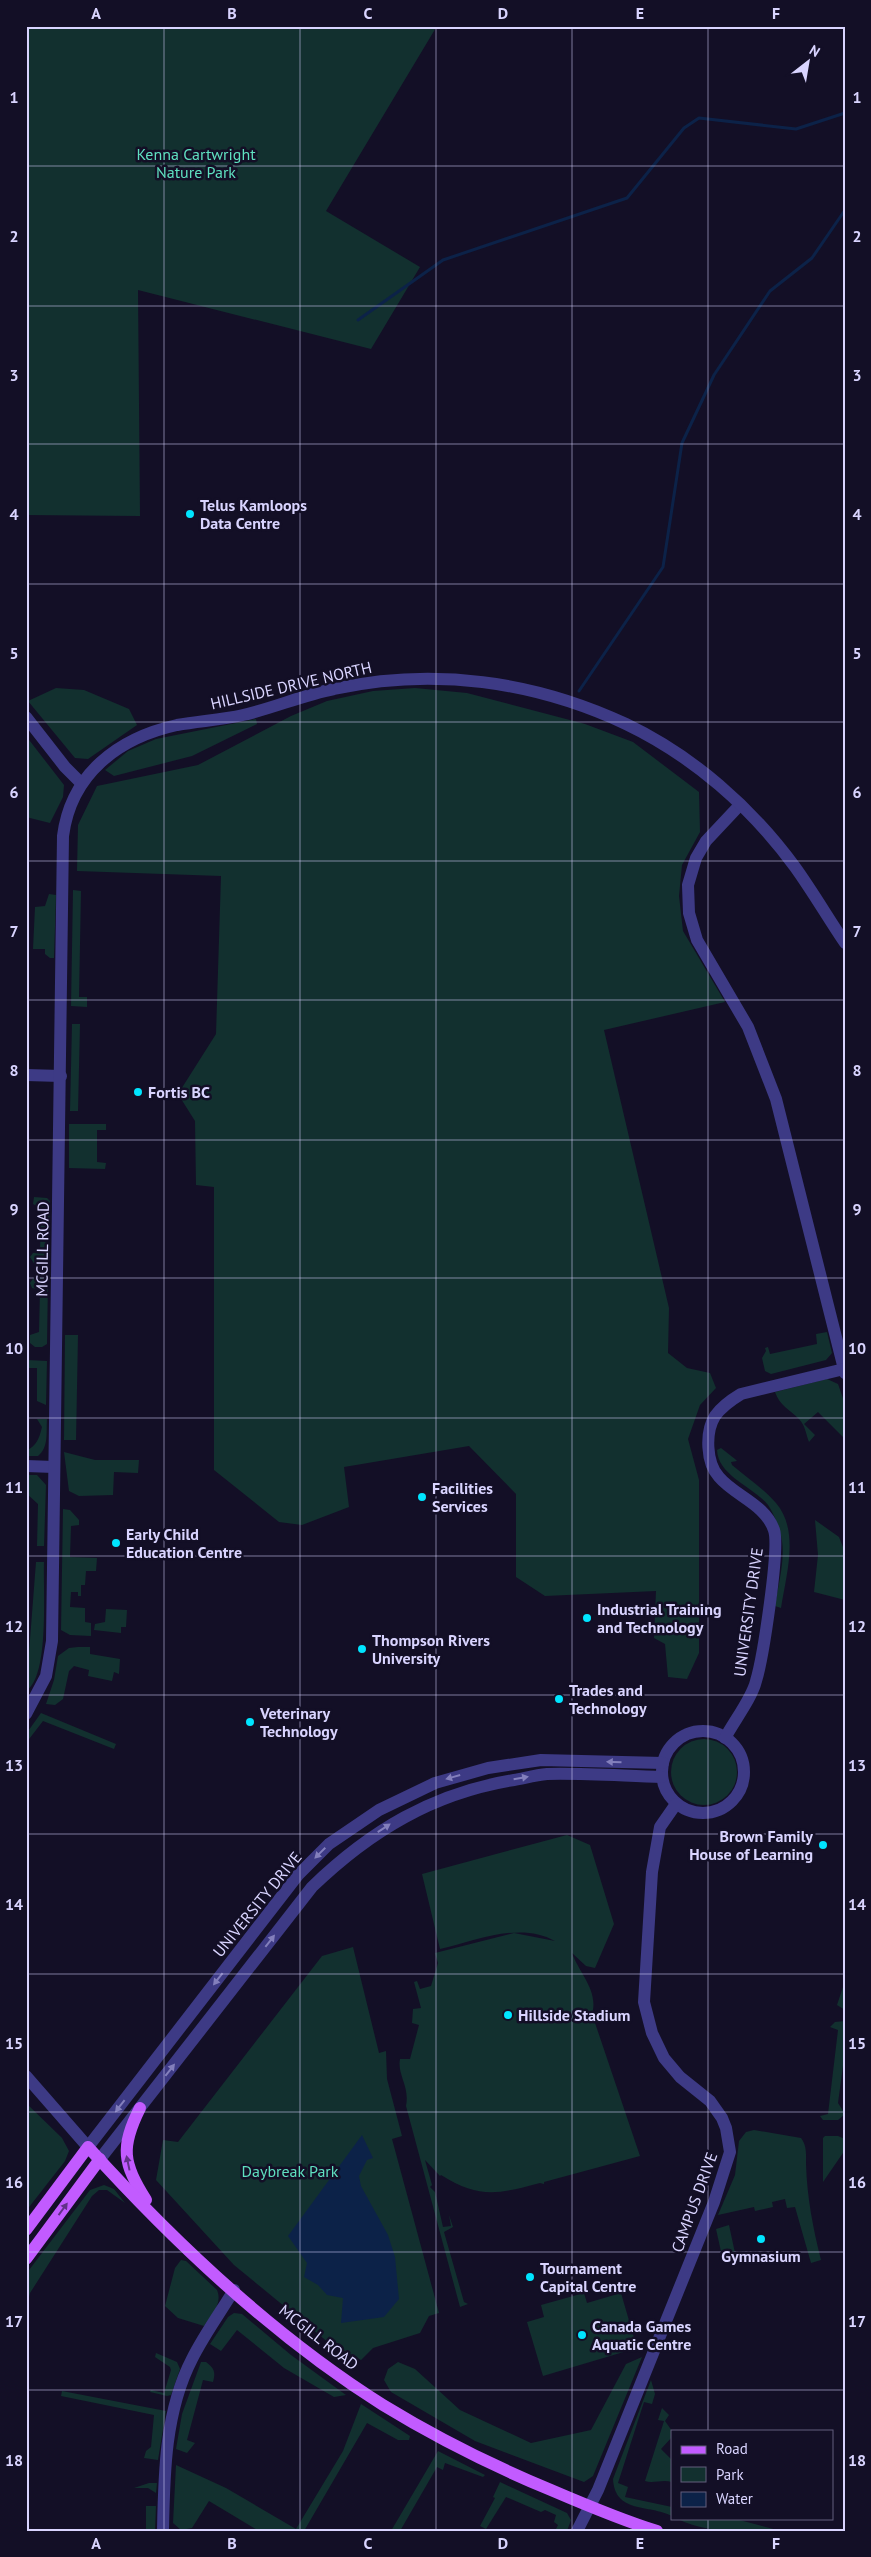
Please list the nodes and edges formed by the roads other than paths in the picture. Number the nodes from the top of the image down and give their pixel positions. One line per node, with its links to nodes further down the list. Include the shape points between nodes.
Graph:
1 (26, 716): 3 (street)
2 (693, 765): 3 (street, HILLSIDE DRIVE NORTH, via 627,725 568,700 500,684 424,679 342,687 244,715 144,734 113,751); 4 (street); 5 (street, HILLSIDE DRIVE NORTH, via 736,800)
3 (81, 783): 8 (street, MCGILL ROAD, via 69,810 63,836)
4 (737, 808): 5 (street); 9 (street, via 712,834 696,858 688,885 688,913 697,940 748,1027 776,1099)
5 (776, 844): 6 (street, HILLSIDE DRIVE NORTH)
6 (845, 943)
7 (26, 1075): 8 (street)
8 (61, 1076): 11 (street, MCGILL ROAD)
9 (844, 1371): 13 (street, UNIVERSITY DRIVE, via 741,1394 728,1401 714,1417 709,1437 710,1460 719,1477 756,1505 774,1529 776,1552 756,1682)
10 (26, 1466): 11 (street)
11 (54, 1467): 12 (street, MCGILL ROAD, via 52,1640 46,1676)
12 (26, 1714)
13 (725, 1738): 14 (street, via 713,1732 687,1734 676,1741); 16 (street, via 741,1757 744,1770 738,1795 729,1804 707,1813 686,1810)
14 (663, 1763): 15 (street); 19 (street, UNIVERSITY DRIVE, one-way to 19, via 541,1760 488,1768 435,1783 379,1810 329,1844 298,1874)
15 (662, 1777): 16 (street, via 669,1796); 18 (street, UNIVERSITY DRIVE, one-way to 15, via 312,1887 342,1858 387,1826 443,1798 501,1782 546,1774)
16 (676, 1804): 25 (street, CAMPUS DRIVE, via 660,1827 652,1872 644,2002 652,2033 664,2058 680,2077 710,2101 722,2118 730,2152 714,2202)
17 (26, 2076): 19 (street, MCGILL ROAD)
18 (140, 2108): 20 (street, UNIVERSITY DRIVE); 21 (main road, one-way to 18, via 130,2172 127,2156 129,2131)
19 (88, 2147): 20 (main road, MCGILL ROAD); 22 (main road)
20 (100, 2159): 21 (main road, MCGILL ROAD); 23 (main road, one-way to 20)
21 (160, 2221): 24 (main road, MCGILL ROAD)
22 (26, 2230)
23 (26, 2259)
24 (234, 2290): 25 (main road, MCGILL ROAD, via 311,2354 383,2405 496,2467); 26 (street, via 191,2360 174,2408 166,2455)
25 (591, 2507): 27 (street, CAMPUS DRIVE); 28 (main road, MCGILL ROAD)
26 (163, 2531)
27 (577, 2531)
28 (657, 2531)

